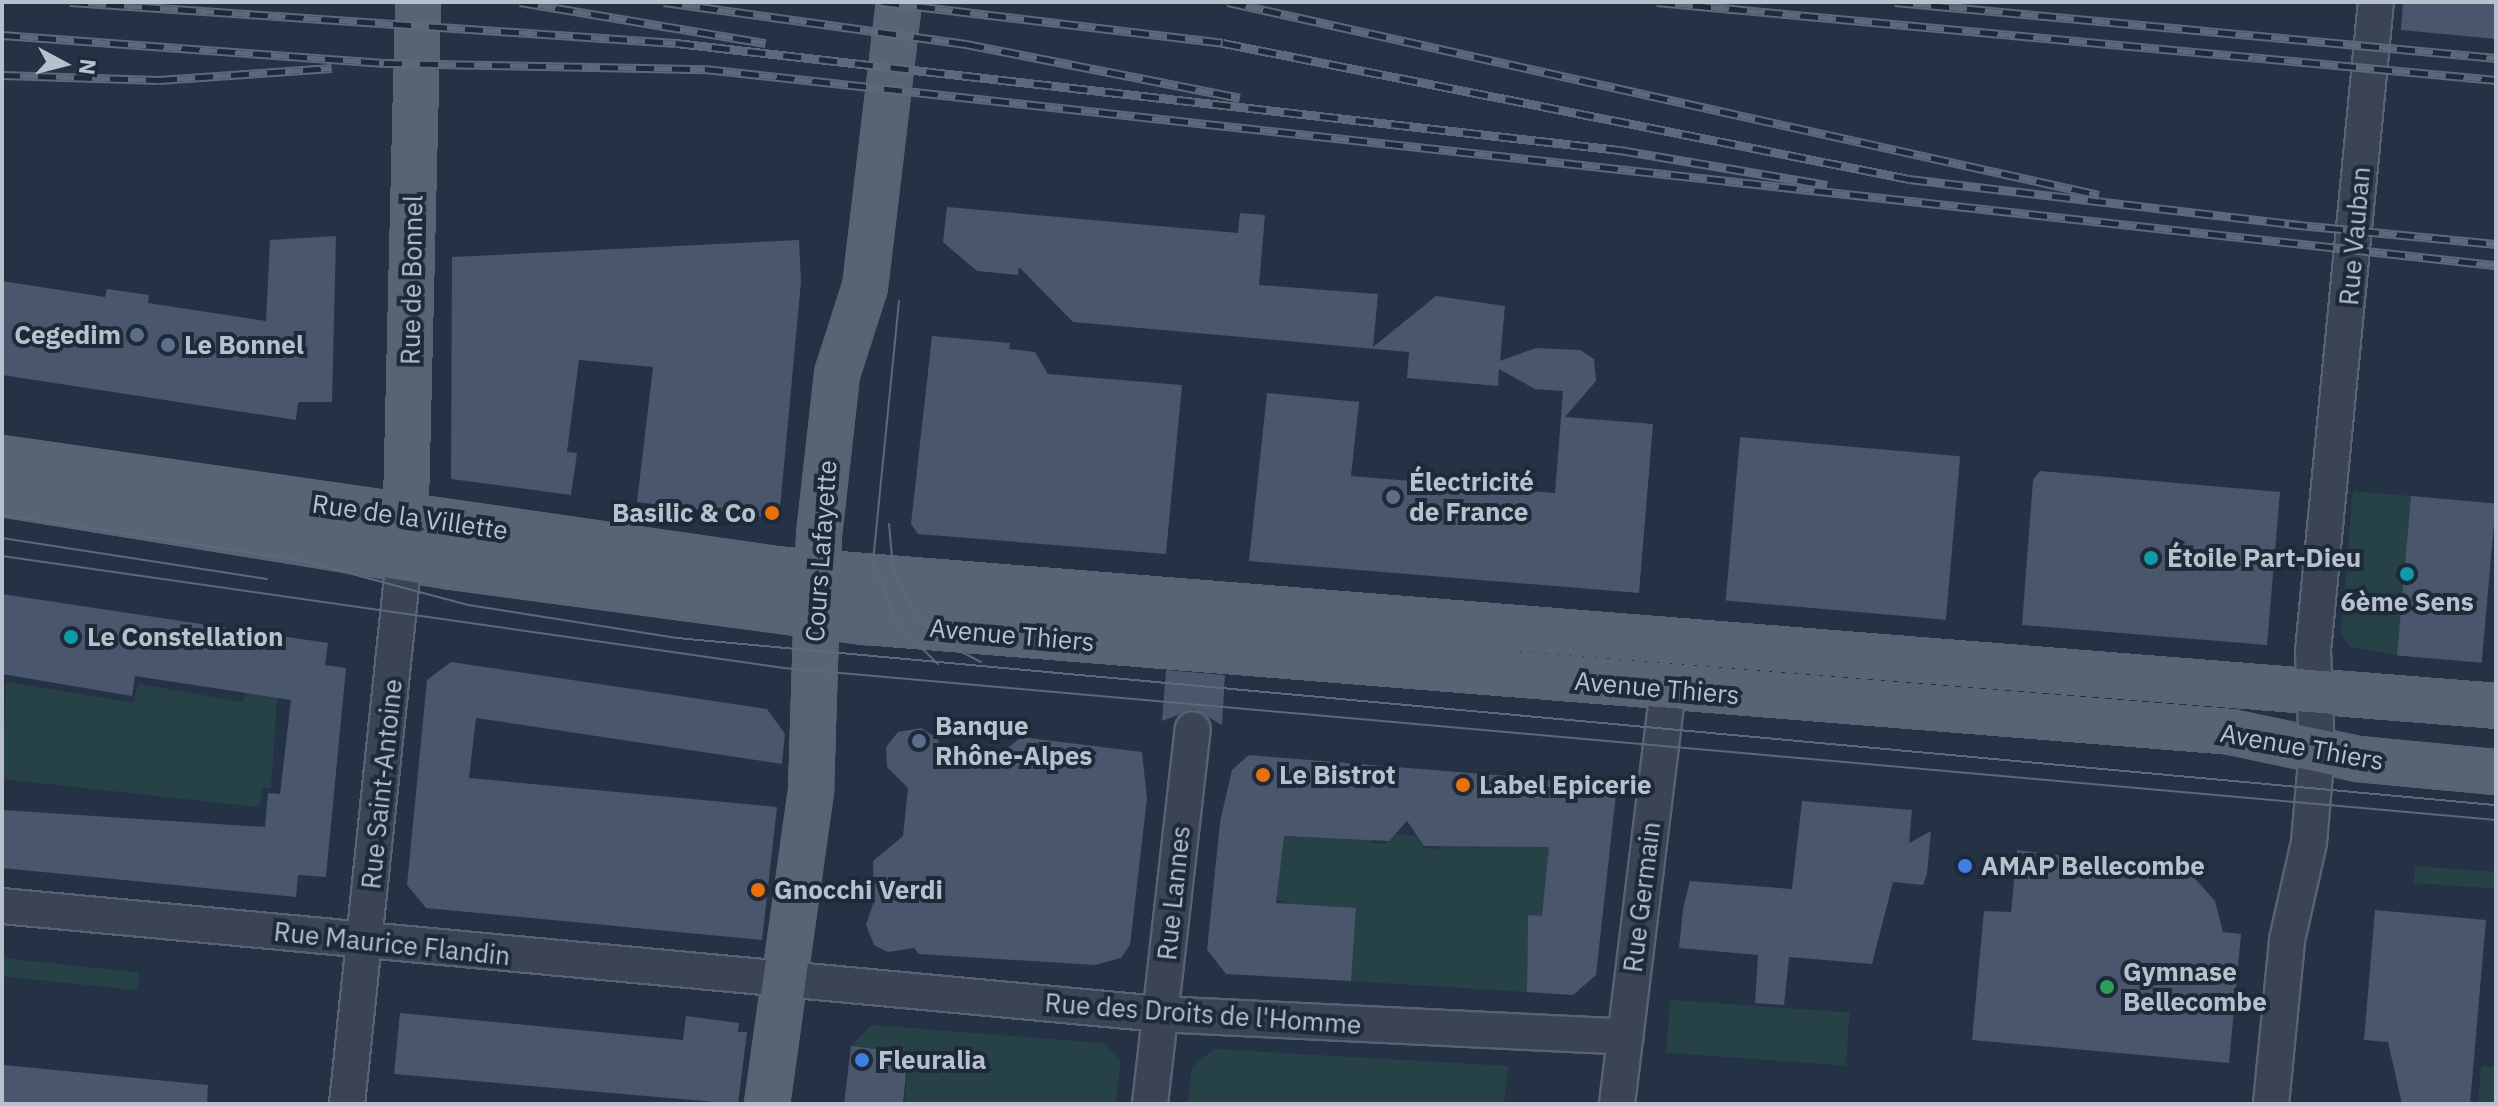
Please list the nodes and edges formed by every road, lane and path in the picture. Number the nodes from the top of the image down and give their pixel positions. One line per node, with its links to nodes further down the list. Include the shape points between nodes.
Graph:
1 (418, 2): 6 (main road, Rue de Bonnel)
2 (899, 2): 8 (main road, Cours Lafayette, via 865,287 837,374)
3 (2376, 2): 11 (street, Rue Vauban)
4 (2, 458): 6 (main road, Rue de la Villette)
5 (2, 494): 7 (main road, Rue de la Villette)
6 (407, 517): 7 (main road, Rue de Bonnel); 8 (main road, Rue de la Villette)
7 (404, 558): 9 (main road, Rue de la Villette); 17 (street, Rue Saint-Antoine)
8 (819, 573): 9 (main road, Cours Lafayette); 11 (main road, Avenue Thiers)
9 (817, 614): 10 (main road, Avenue Thiers); 18 (main road, Cours Lafayette, via 811,790)
10 (1668, 690): 14 (main road, Avenue Thiers, via 2231,732); 20 (street, Rue Germain)
11 (2314, 692): 12 (main road, Avenue Thiers); 14 (street, Rue Vauban)
12 (2496, 706)
13 (1193, 729): 19 (street, Rue Lannes)
14 (2317, 751): 15 (main road, Avenue Thiers); 25 (street, Rue Vauban, via 2307,860 2287,940)
15 (2496, 772)
16 (2, 906): 17 (street, Rue Maurice Flandin)
17 (365, 942): 18 (street, Rue Maurice Flandin); 21 (street, Rue Saint-Antoine)
18 (781, 982): 19 (street, Rue des Droits de l'Homme); 22 (main road, Cours Lafayette)
19 (1160, 1014): 20 (street, Rue des Droits de l'Homme); 23 (street, Rue Lannes)
20 (1625, 1037): 24 (street, Rue Germain)
21 (347, 1104)
22 (767, 1104)
23 (1150, 1104)
24 (1617, 1104)
25 (2271, 1104)

